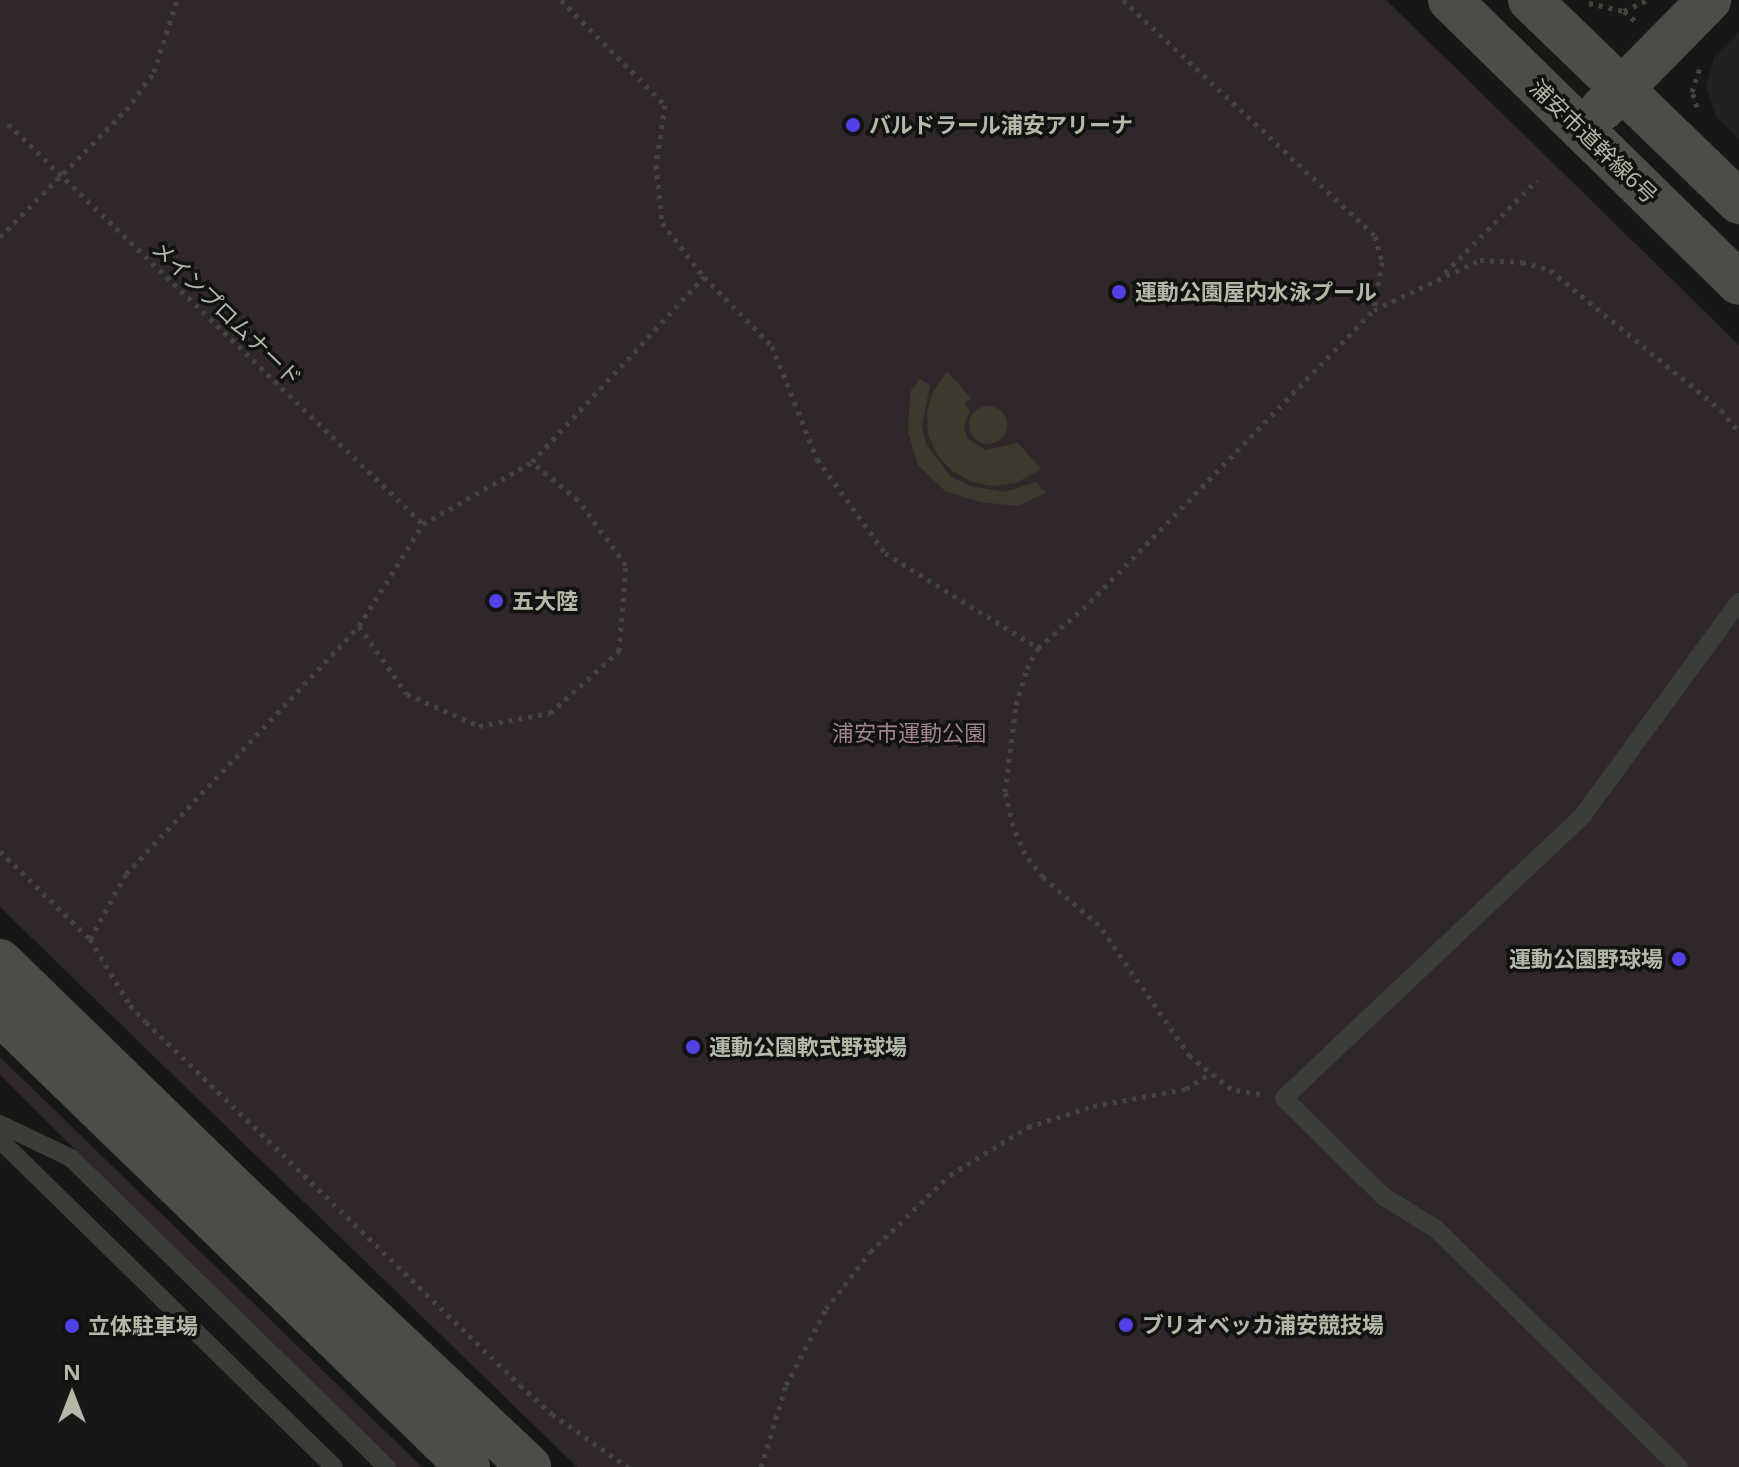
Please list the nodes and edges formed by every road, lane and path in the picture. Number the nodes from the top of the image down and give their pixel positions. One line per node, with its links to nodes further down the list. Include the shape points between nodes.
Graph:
1 (177, 0): 14 (path, via 154,72)
2 (561, 0): 19 (path, via 665,105 656,165 662,223)
3 (1123, 0): 21 (path, via 1375,236 1382,262)
4 (1450, 0): 13 (street, 浦安市道幹線6号)
5 (1530, 0): 10 (street)
6 (1583, 0): 7 (path, via 1624,11)
7 (1648, 0)
8 (1709, 0): 10 (street)
9 (1704, 58): 11 (path, via 1692,92)
10 (1623, 88): 13 (street); 16 (street)
11 (1698, 111)
12 (8, 124): 14 (path, メインプロムナード)
13 (1583, 129): 20 (street, 浦安市道幹線6号)
14 (63, 177): 17 (path); 24 (path, メインプロムナード)
15 (1537, 180): 18 (path)
16 (1739, 202)
17 (0, 237)
18 (1441, 276): 21 (path); 22 (path, via 1480,260 1550,270 1721,410)
19 (704, 277): 23 (path); 27 (path, via 772,346 817,459 885,553)
20 (1739, 283)
21 (1374, 310): 27 (path, via 1090,602)
22 (1739, 432)
23 (532, 462): 24 (path); 26 (path, via 578,500 626,565 619,651 550,713 479,726 407,694)
24 (423, 524): 26 (path)
25 (1739, 602): 33 (lane, via 1583,815)
26 (359, 626): 29 (path, via 126,874)
27 (1038, 648): 32 (path, via 1016,705 1005,792 1013,826 1043,877 1099,925 1190,1056)
28 (0, 851): 29 (path)
29 (90, 939): 40 (path, via 146,1022 520,1385)
30 (0, 961): 39 (street)
31 (0, 1013): 38 (street)
32 (1211, 1073): 33 (path, via 1231,1089); 41 (path, via 1186,1089 1093,1106 1028,1127 950,1175 870,1252 826,1309 786,1385)
33 (1284, 1098): 42 (lane, via 1383,1196 1436,1229)
34 (0, 1124): 37 (lane, via 71,1158)
35 (0, 1140): 36 (lane)
36 (334, 1467)
37 (387, 1467)
38 (468, 1467)
39 (529, 1467)
40 (628, 1467)
41 (761, 1467)
42 (1679, 1467)

